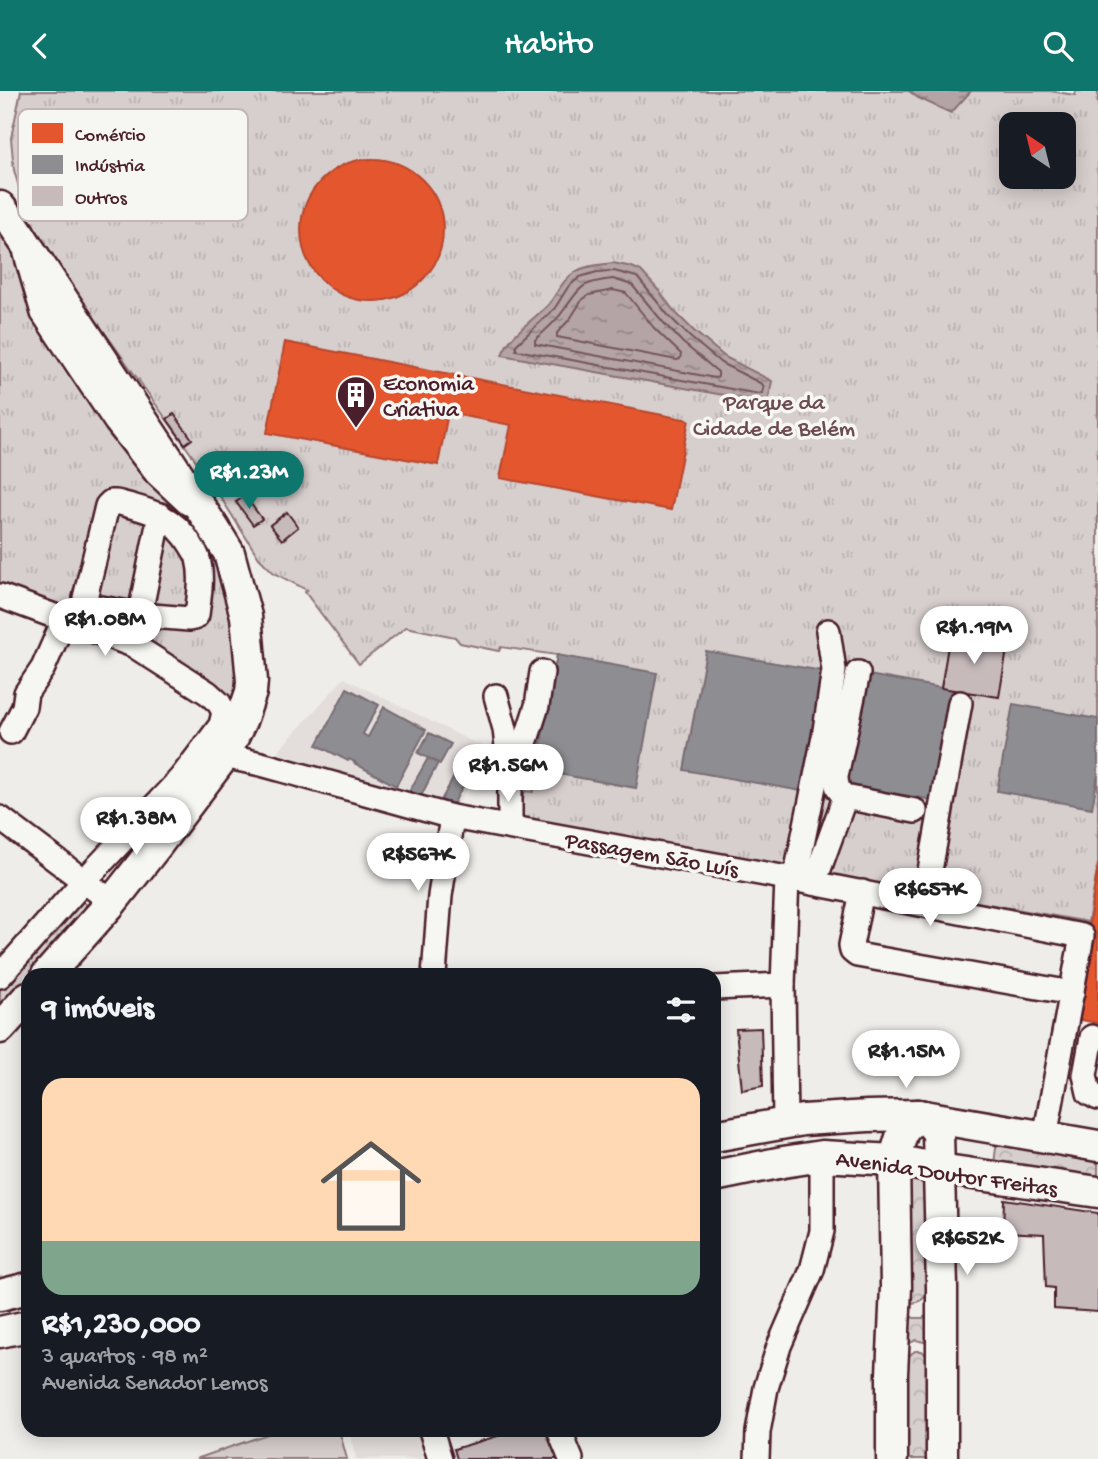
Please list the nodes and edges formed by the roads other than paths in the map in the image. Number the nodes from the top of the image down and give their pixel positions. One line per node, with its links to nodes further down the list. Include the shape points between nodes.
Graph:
1 (1, 204): 13 (main road, via 229,553 246,616 252,681 241,721)
2 (160, 515): 4 (street); 4 (street, via 187,538 198,557 197,615 189,619); 4 (street, via 117,502 107,506 85,598 90,606)
3 (0, 596): 5 (street)
4 (140, 615): 7 (street)
5 (64, 620): 7 (street); 12 (street)
6 (828, 631): 20 (street, via 834,670)
7 (133, 645): 21 (street, via 208,694 224,712 221,725 181,778)
8 (542, 672): 14 (street, via 537,706)
9 (858, 674): 15 (street, via 836,776 838,790)
10 (496, 696): 14 (street)
11 (960, 703): 24 (street)
12 (11, 732)
13 (224, 756): 17 (street, Passagem São Luís); 23 (main road)
14 (510, 774): 19 (street)
15 (845, 797): 16 (street); 20 (street)
16 (915, 811)
17 (452, 817): 19 (street, Passagem São Luís); 26 (street)
18 (0, 818): 21 (street)
19 (510, 827): 20 (street, Passagem São Luís)
20 (798, 880): 22 (street, Passagem São Luís); 28 (street)
21 (84, 881): 23 (street); 27 (street)
22 (862, 892): 24 (street, Passagem São Luís); 30 (street, via 851,944 857,955)
23 (112, 902): 25 (main road)
24 (924, 904): 30 (street, Passagem São Luís, via 1082,936)
25 (53, 968)
26 (435, 968)
27 (0, 976)
28 (783, 985): 29 (street); 36 (street)
29 (721, 988)
30 (1072, 993): 39 (street)
31 (21, 1007): 32 (main road)
32 (0, 1028)
33 (1091, 1037): 34 (street, via 1085,1075 1090,1093)
34 (1098, 1098)
35 (921, 1116): 36 (main road, Avenida Doutor Freitas); 37 (main road, Avenida Doutor Freitas); 42 (main road, via 903,1131); 43 (main road, via 938,1133)
36 (785, 1122): 38 (main road, Avenida Doutor Freitas)
37 (990, 1128): 39 (main road, Avenida Doutor Freitas); 45 (main road)
38 (721, 1135)
39 (1045, 1137): 40 (main road, Avenida Doutor Freitas)
40 (1098, 1146)
41 (822, 1156): 42 (main road, Avenida Doutor Freitas); 44 (main road, Avenida Doutor Freitas); 57 (street, via 822,1231 812,1270 766,1388)
42 (894, 1160): 43 (main road, Avenida Doutor Freitas); 47 (main road)
43 (939, 1169): 45 (main road, Avenida Doutor Freitas); 48 (main road)
44 (721, 1174)
45 (989, 1177): 46 (main road, Avenida Doutor Freitas)
46 (1098, 1192)
47 (896, 1287): 48 (main road, via 903,1304 916,1313 932,1305); 52 (main road)
48 (942, 1287): 51 (main road)
49 (21, 1328): 50 (main road)
50 (0, 1332)
51 (942, 1373): 52 (main road, via 933,1354 918,1345 902,1354); 59 (main road)
52 (892, 1374): 58 (main road)
53 (433, 1437): 55 (street)
54 (562, 1437): 56 (street)
55 (440, 1459)
56 (571, 1459)
57 (757, 1459)
58 (892, 1459)
59 (942, 1459)

